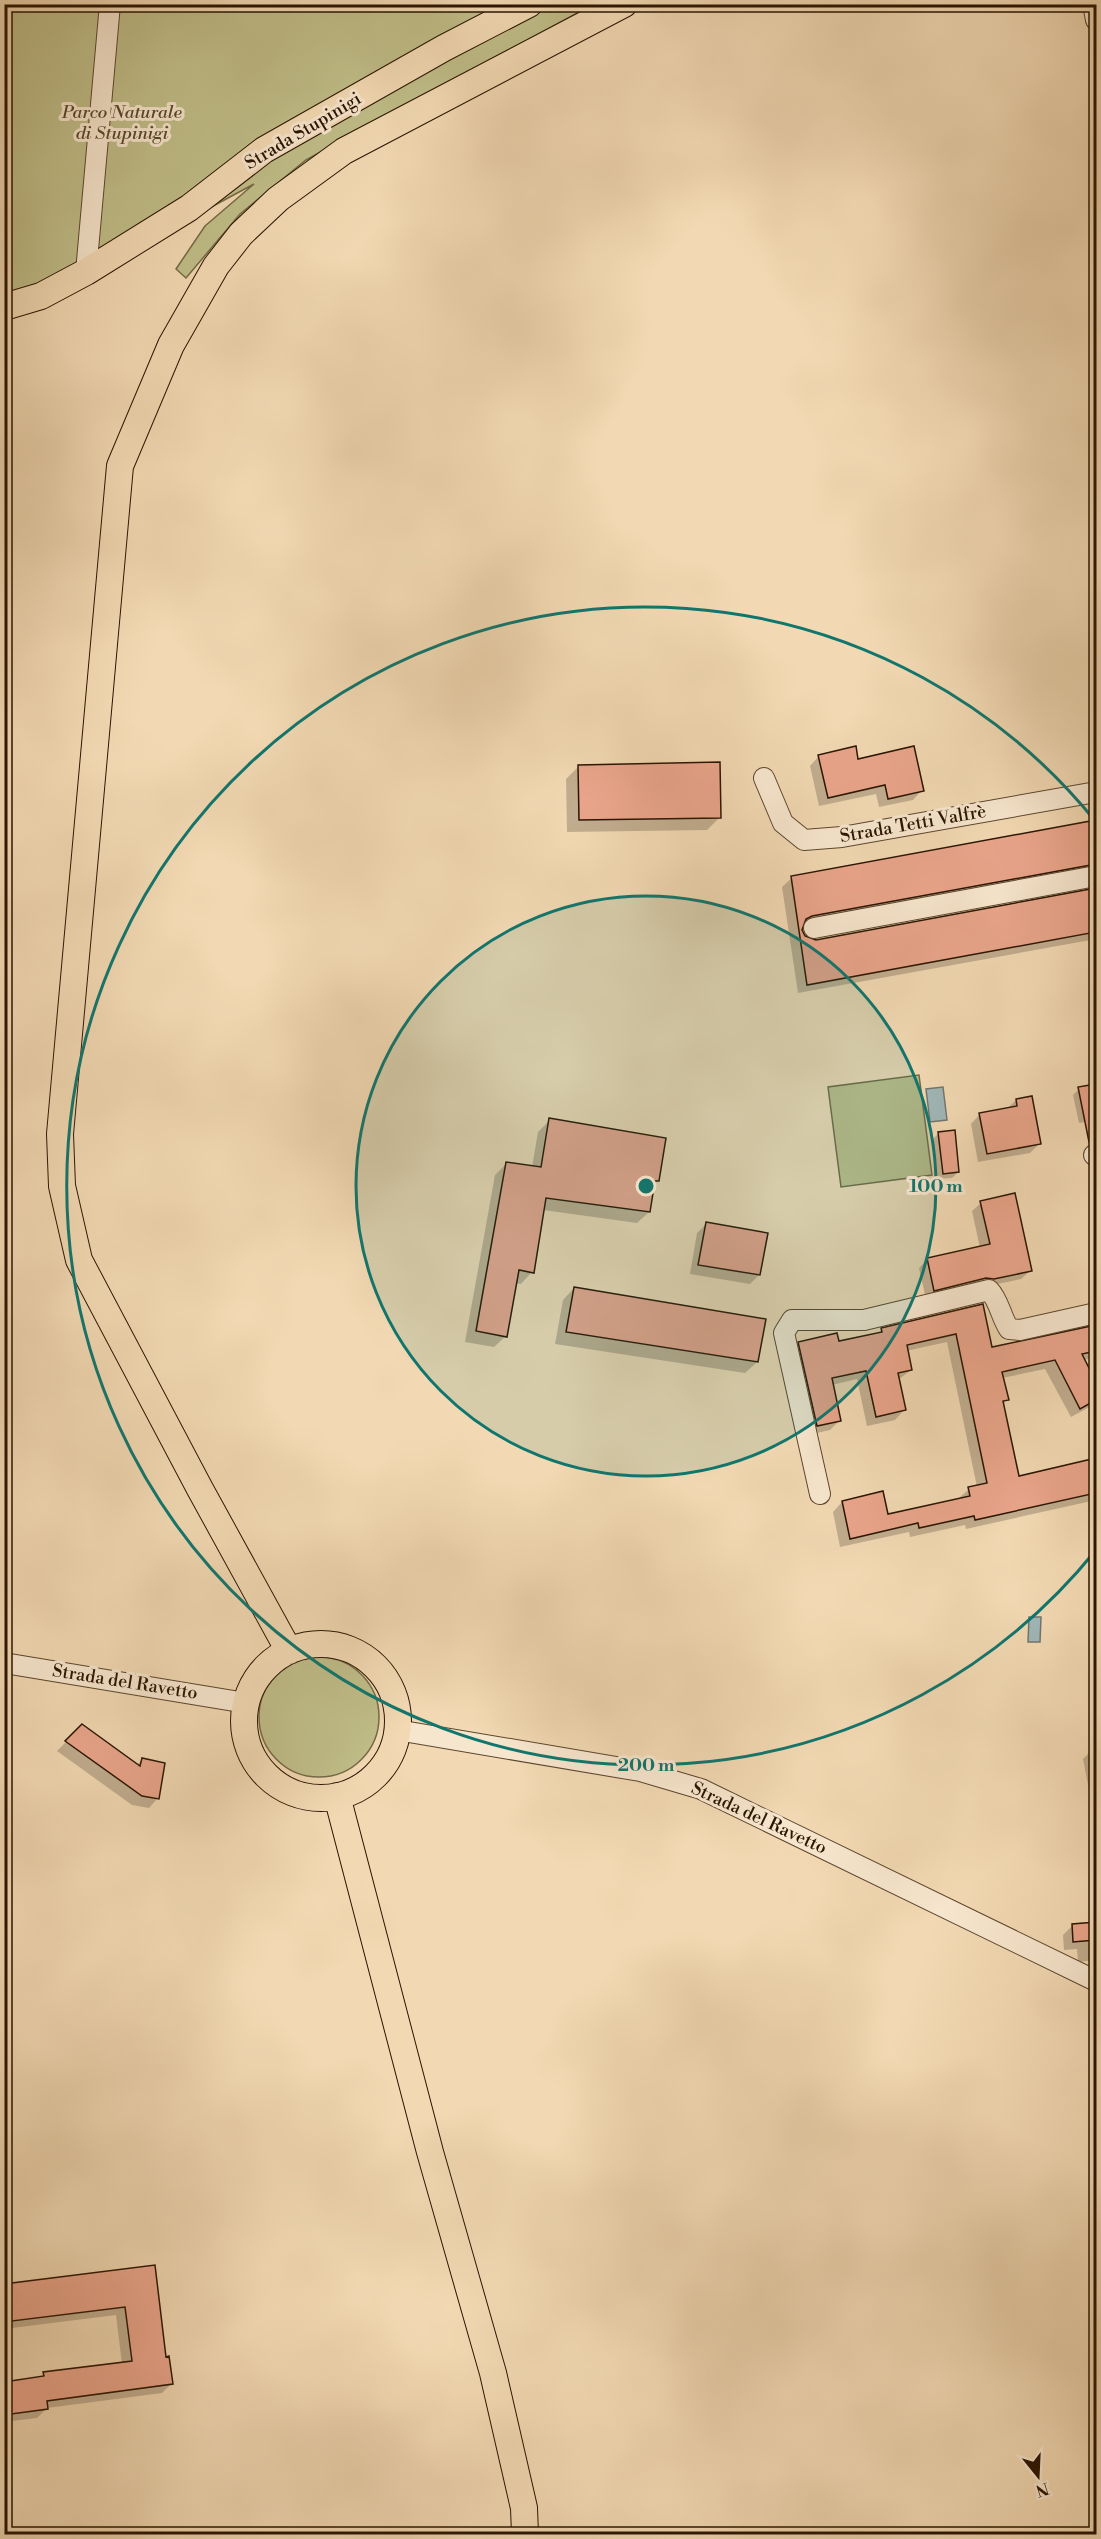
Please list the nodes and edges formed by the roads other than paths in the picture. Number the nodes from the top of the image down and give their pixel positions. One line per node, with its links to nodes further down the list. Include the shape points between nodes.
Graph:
1 (110, 4): 6 (street)
2 (529, 4): 6 (main road, Strada Stupinigi, via 264,150 189,208)
3 (624, 4): 14 (main road, via 344,151 278,199 241,234 216,266 171,345 120,466 60,1134 62,1186 79,1260)
4 (1093, 4): 5 (street)
5 (1096, 20)
6 (86, 272): 7 (main road, Strada Stupinigi, via 41,296)
7 (4, 308)
8 (764, 778): 9 (street, Strada Tetti Valfrè, via 783,823 804,840 842,837)
9 (1096, 792)
10 (1096, 876): 11 (street)
11 (814, 928)
12 (1096, 1313): 13 (street, via 1009,1329 995,1295 989,1290 864,1320 792,1320 784,1333)
13 (820, 1494)
14 (289, 1651): 16 (main road, via 262,1672); 17 (main road, via 314,1645 340,1646 370,1662 391,1689 397,1706)
15 (4, 1663): 16 (street, Strada del Ravetto)
16 (246, 1703): 18 (main road, via 246,1737 260,1768 294,1793 319,1798)
17 (397, 1730): 18 (main road, via 390,1756 380,1770 368,1782); 19 (street, Strada del Ravetto, via 640,1770 692,1786)
18 (337, 1796): 20 (main road, via 430,2152 493,2373 524,2508)
19 (1096, 1981)
20 (525, 2535)

